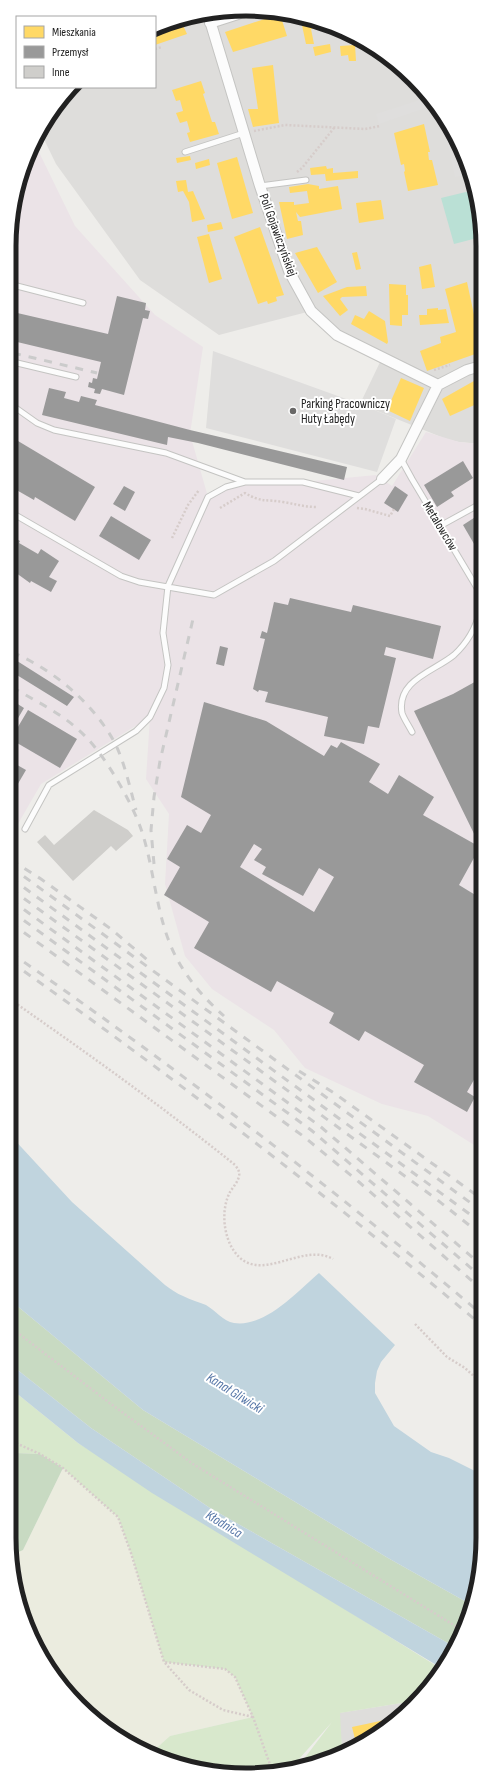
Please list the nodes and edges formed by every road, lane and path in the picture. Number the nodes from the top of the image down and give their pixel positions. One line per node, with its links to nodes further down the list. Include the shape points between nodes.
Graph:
1 (209, 18): 6 (street, Poli Gojawiczyńskiej)
2 (162, 47): 3 (path)
3 (156, 49)
4 (380, 126): 5 (path, via 365,129)
5 (334, 128): 6 (path, via 285,125); 9 (path, via 302,168)
6 (244, 133): 7 (lane); 10 (street, Poli Gojawiczyńskiej)
7 (185, 152)
8 (306, 180): 9 (lane)
9 (282, 183): 10 (lane)
10 (260, 186): 16 (street, Poli Gojawiczyńskiej, via 290,271 311,311 338,335)
11 (16, 286): 12 (lane)
12 (83, 303)
13 (16, 363): 15 (lane)
14 (476, 368): 16 (street)
15 (76, 377)
16 (438, 385): 18 (street)
17 (16, 408): 20 (lane, via 37,423 54,430 166,453)
18 (401, 459): 19 (street); 29 (lane, Metalowców)
19 (382, 479): 22 (lane)
20 (245, 482): 22 (lane, via 303,482); 31 (lane, via 226,487 208,497)
21 (199, 490): 30 (path, via 188,505)
22 (359, 496): 31 (lane, via 274,561 214,595)
23 (476, 506): 29 (lane)
24 (317, 507): 25 (path, via 257,500 245,494)
25 (220, 508)
26 (352, 508): 27 (path, via 390,516)
27 (394, 509)
28 (16, 515): 31 (lane, via 120,576)
29 (440, 526): 32 (lane, Metalowców)
30 (172, 538)
31 (168, 586): 35 (lane, via 163,633 168,665 164,688 150,717 136,731 49,785)
32 (476, 586)
33 (476, 621): 34 (lane, via 470,637 453,655 420,675 409,686 402,700 402,713)
34 (412, 732)
35 (25, 829)
36 (16, 1003): 37 (path, via 86,1052 204,1140 238,1169 239,1178 230,1192 224,1213 229,1241 239,1257 255,1265 314,1253)
37 (333, 1258)
38 (415, 1324): 40 (path, via 447,1357)
39 (16, 1332): 42 (path, via 193,1464)
40 (476, 1378)
41 (16, 1443): 43 (path, via 63,1468 118,1518)
42 (457, 1627)
43 (164, 1662): 44 (path, via 189,1690 223,1710); 44 (path, via 225,1668 235,1677)
44 (253, 1717): 45 (path)
45 (271, 1767)

